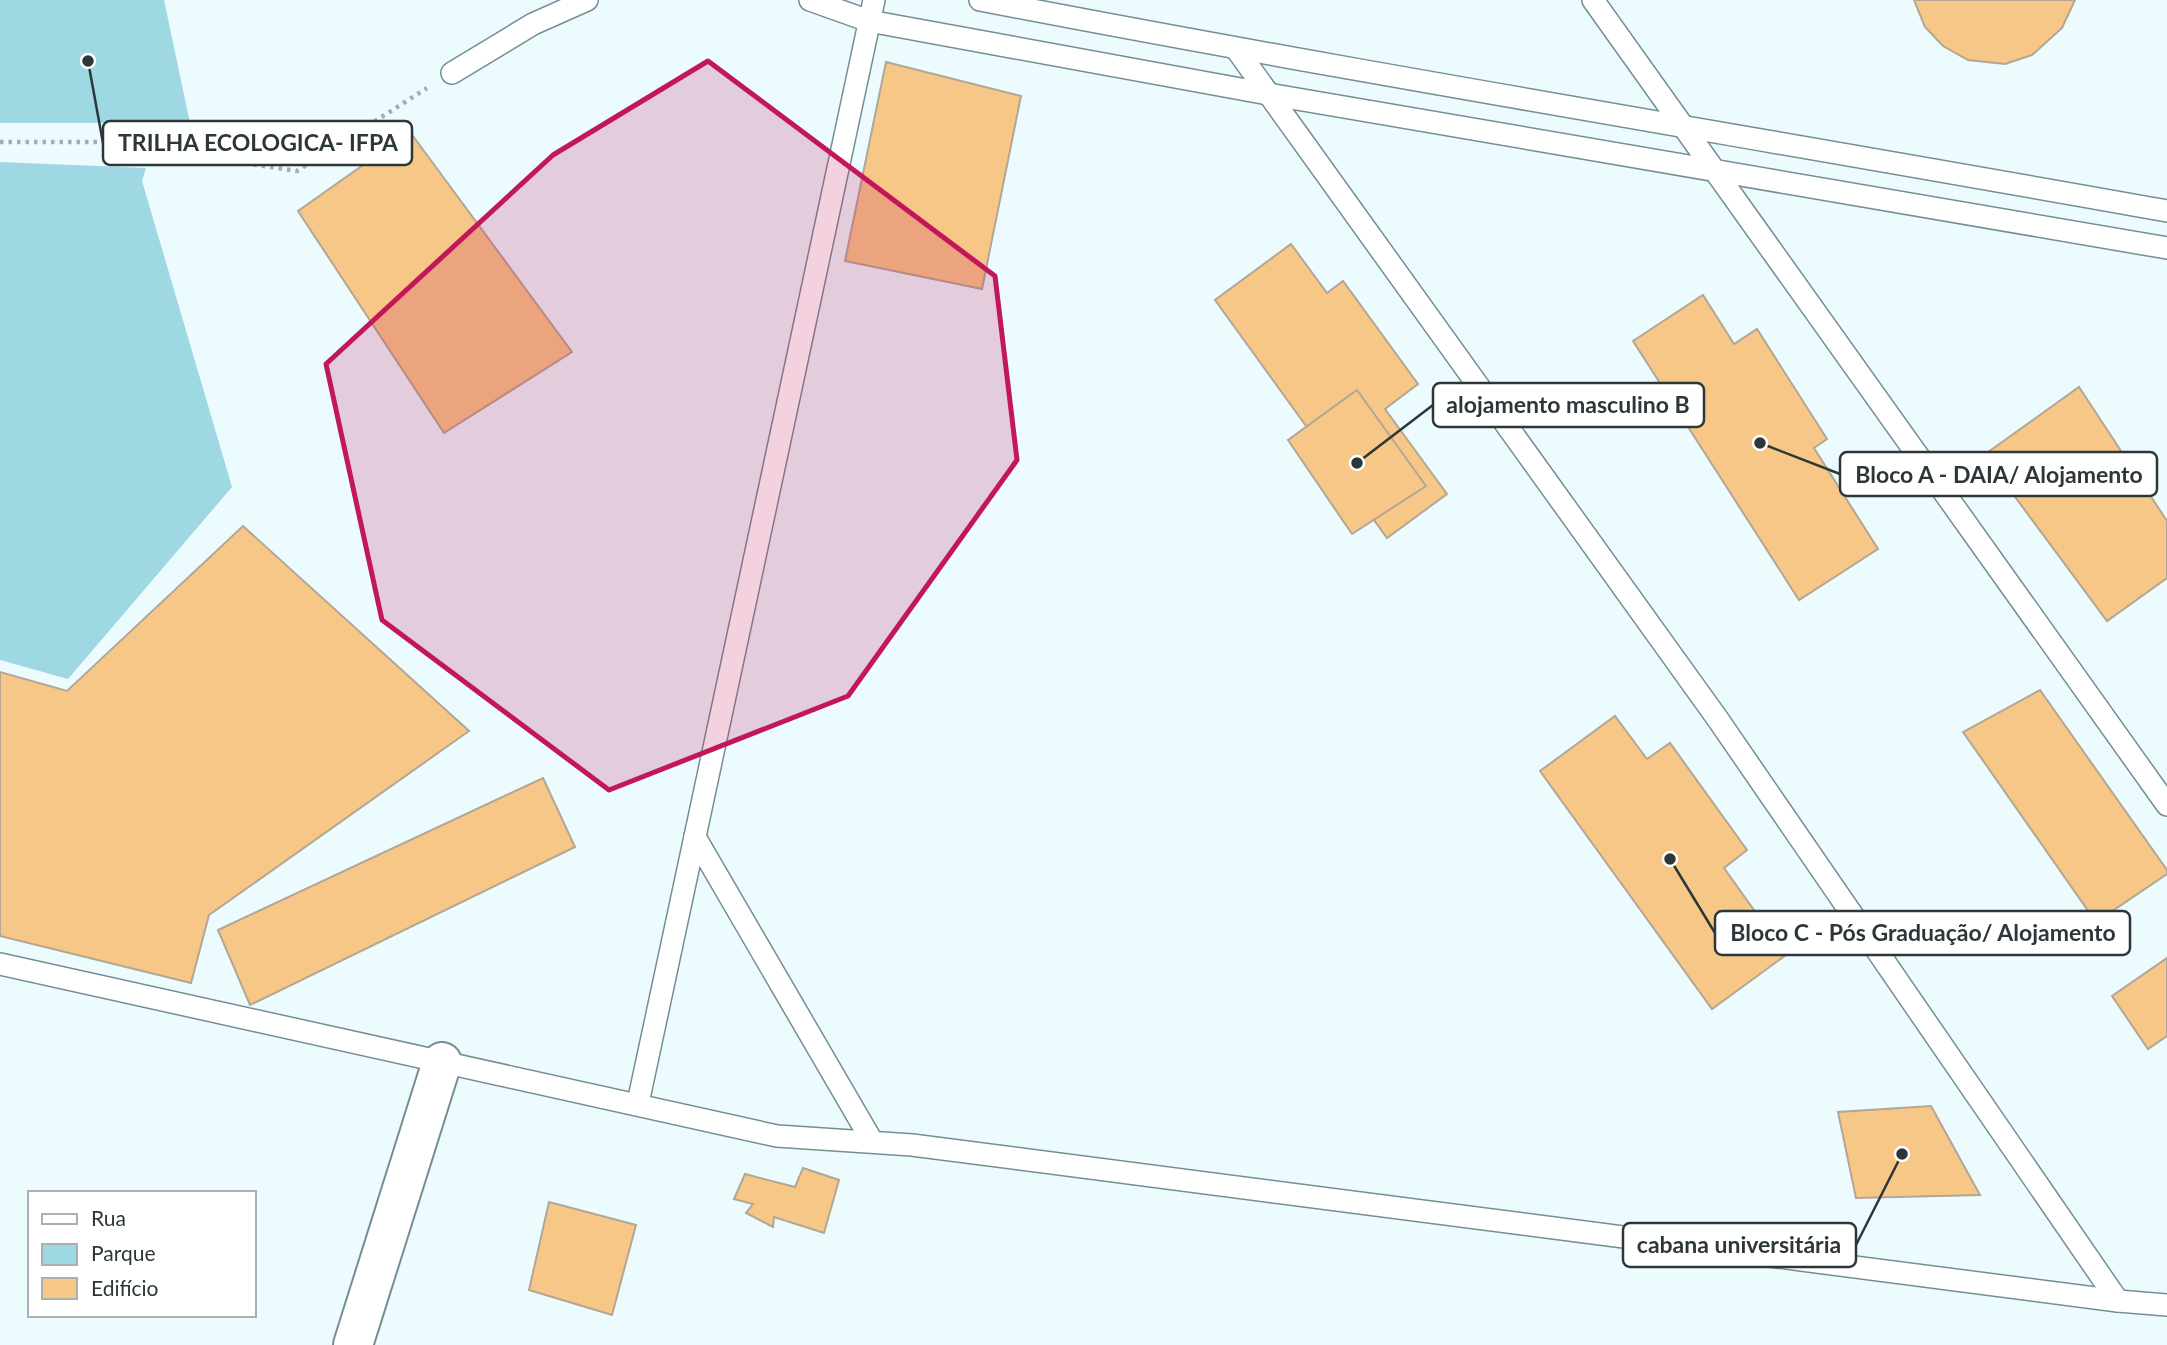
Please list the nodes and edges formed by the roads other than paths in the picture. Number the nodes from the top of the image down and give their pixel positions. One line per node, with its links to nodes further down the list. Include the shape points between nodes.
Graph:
1 (587, 0): 7 (lane, via 533,24)
2 (810, 0): 5 (lane)
3 (980, 0): 6 (lane)
4 (1592, 0): 9 (lane)
5 (872, 10): 8 (lane); 14 (lane)
6 (1237, 50): 8 (lane); 9 (lane)
7 (452, 73)
8 (1268, 93): 10 (lane); 19 (lane, via 1717,718)
9 (1679, 124): 10 (lane); 11 (lane)
10 (1715, 170): 12 (lane); 13 (lane)
11 (2167, 211)
12 (2167, 248)
13 (2167, 805)
14 (695, 837): 17 (lane); 18 (lane)
15 (0, 964): 16 (lane)
16 (442, 1062): 17 (lane); 21 (street)
17 (638, 1103): 18 (lane, via 777,1136)
18 (872, 1141): 19 (lane)
19 (2118, 1301): 20 (lane)
20 (2167, 1305)
21 (353, 1345)

